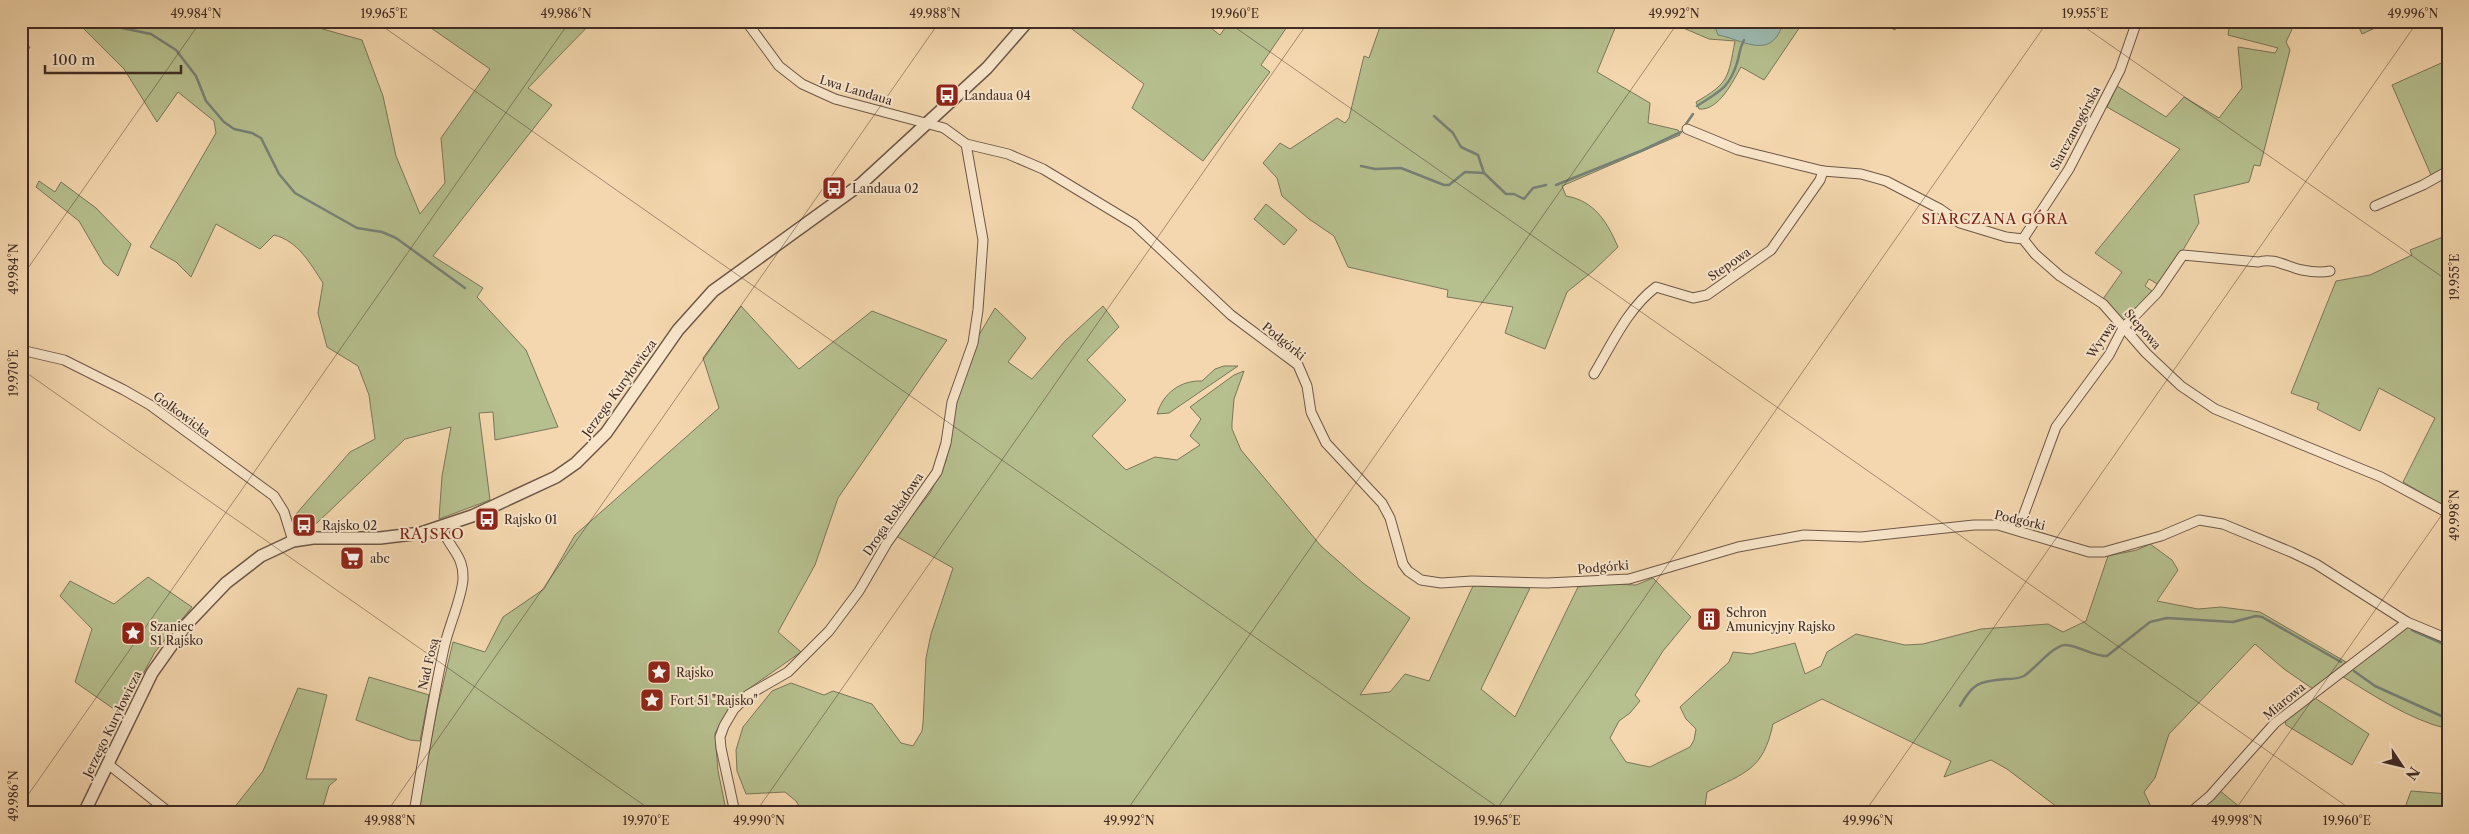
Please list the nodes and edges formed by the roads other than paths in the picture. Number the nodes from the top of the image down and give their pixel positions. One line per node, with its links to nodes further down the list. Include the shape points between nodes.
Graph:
1 (746, 21): 4 (street, Lwa Landaua, via 779,66 802,84 835,98)
2 (1028, 21): 4 (street, Jerzego Kuryłowicza, via 987,68)
3 (2137, 21): 10 (street, Siarczanogórska, via 2120,70 2069,168)
4 (927, 123): 6 (street, Podgórki, via 944,128); 16 (street, Jerzego Kuryłowicza, via 861,184 730,278 700,304 606,433 576,463 533,489)
5 (1687, 130): 7 (street, via 1738,150)
6 (966, 144): 17 (street, Podgórki, via 1008,154 1043,169 1134,224 1230,315 1298,365 1307,386 1311,412 1326,443 1382,503 1390,518 1403,564 1408,572 1421,580 1440,583 1547,583 1629,579 1738,547 1804,535 1861,537 1974,525 1998,525); 25 (street, Droga Rokadowa, via 983,240 978,300 973,343 952,402 946,443 937,472 829,631 788,672 748,695 727,720 720,737)
7 (1823, 171): 10 (street, via 1861,174 1886,181 1960,223); 14 (street, Stepowa, via 1771,250 1707,296 1693,298 1656,287 1644,296 1625,321)
8 (2448, 171): 9 (street)
9 (2375, 206)
10 (2023, 239): 12 (street, Stepowa, via 2060,276 2103,304)
11 (2330, 271): 12 (street, Wyrwa, via 2300,270 2267,259 2258,262 2183,256 2157,293)
12 (2123, 328): 15 (street, Stepowa, via 2181,386 2215,409 2381,477); 17 (street, Wyrwa, via 2109,355 2056,427)
13 (21, 350): 18 (street, Golkowicka, via 64,360 150,406 274,496 284,512)
14 (1594, 374)
15 (2448, 513)
16 (442, 527): 18 (street, Jerzego Kuryłowicza, via 389,537); 24 (street, Nad Fosą, via 461,560 463,580 433,699)
17 (2018, 530): 19 (street, Podgórki, via 2088,552 2104,552 2199,520 2223,524 2316,564)
18 (294, 541): 21 (street, Jerzego Kuryłowicza, via 277,547 248,566 186,625 139,696)
19 (2407, 622): 20 (street, Podgórki); 26 (street, Miarowa, via 2275,723 2210,796)
20 (2448, 639)
21 (108, 764): 22 (street, Jerzego Kuryłowicza); 23 (street)
22 (84, 813)
23 (170, 813)
24 (414, 813)
25 (735, 813)
26 (2190, 813)

